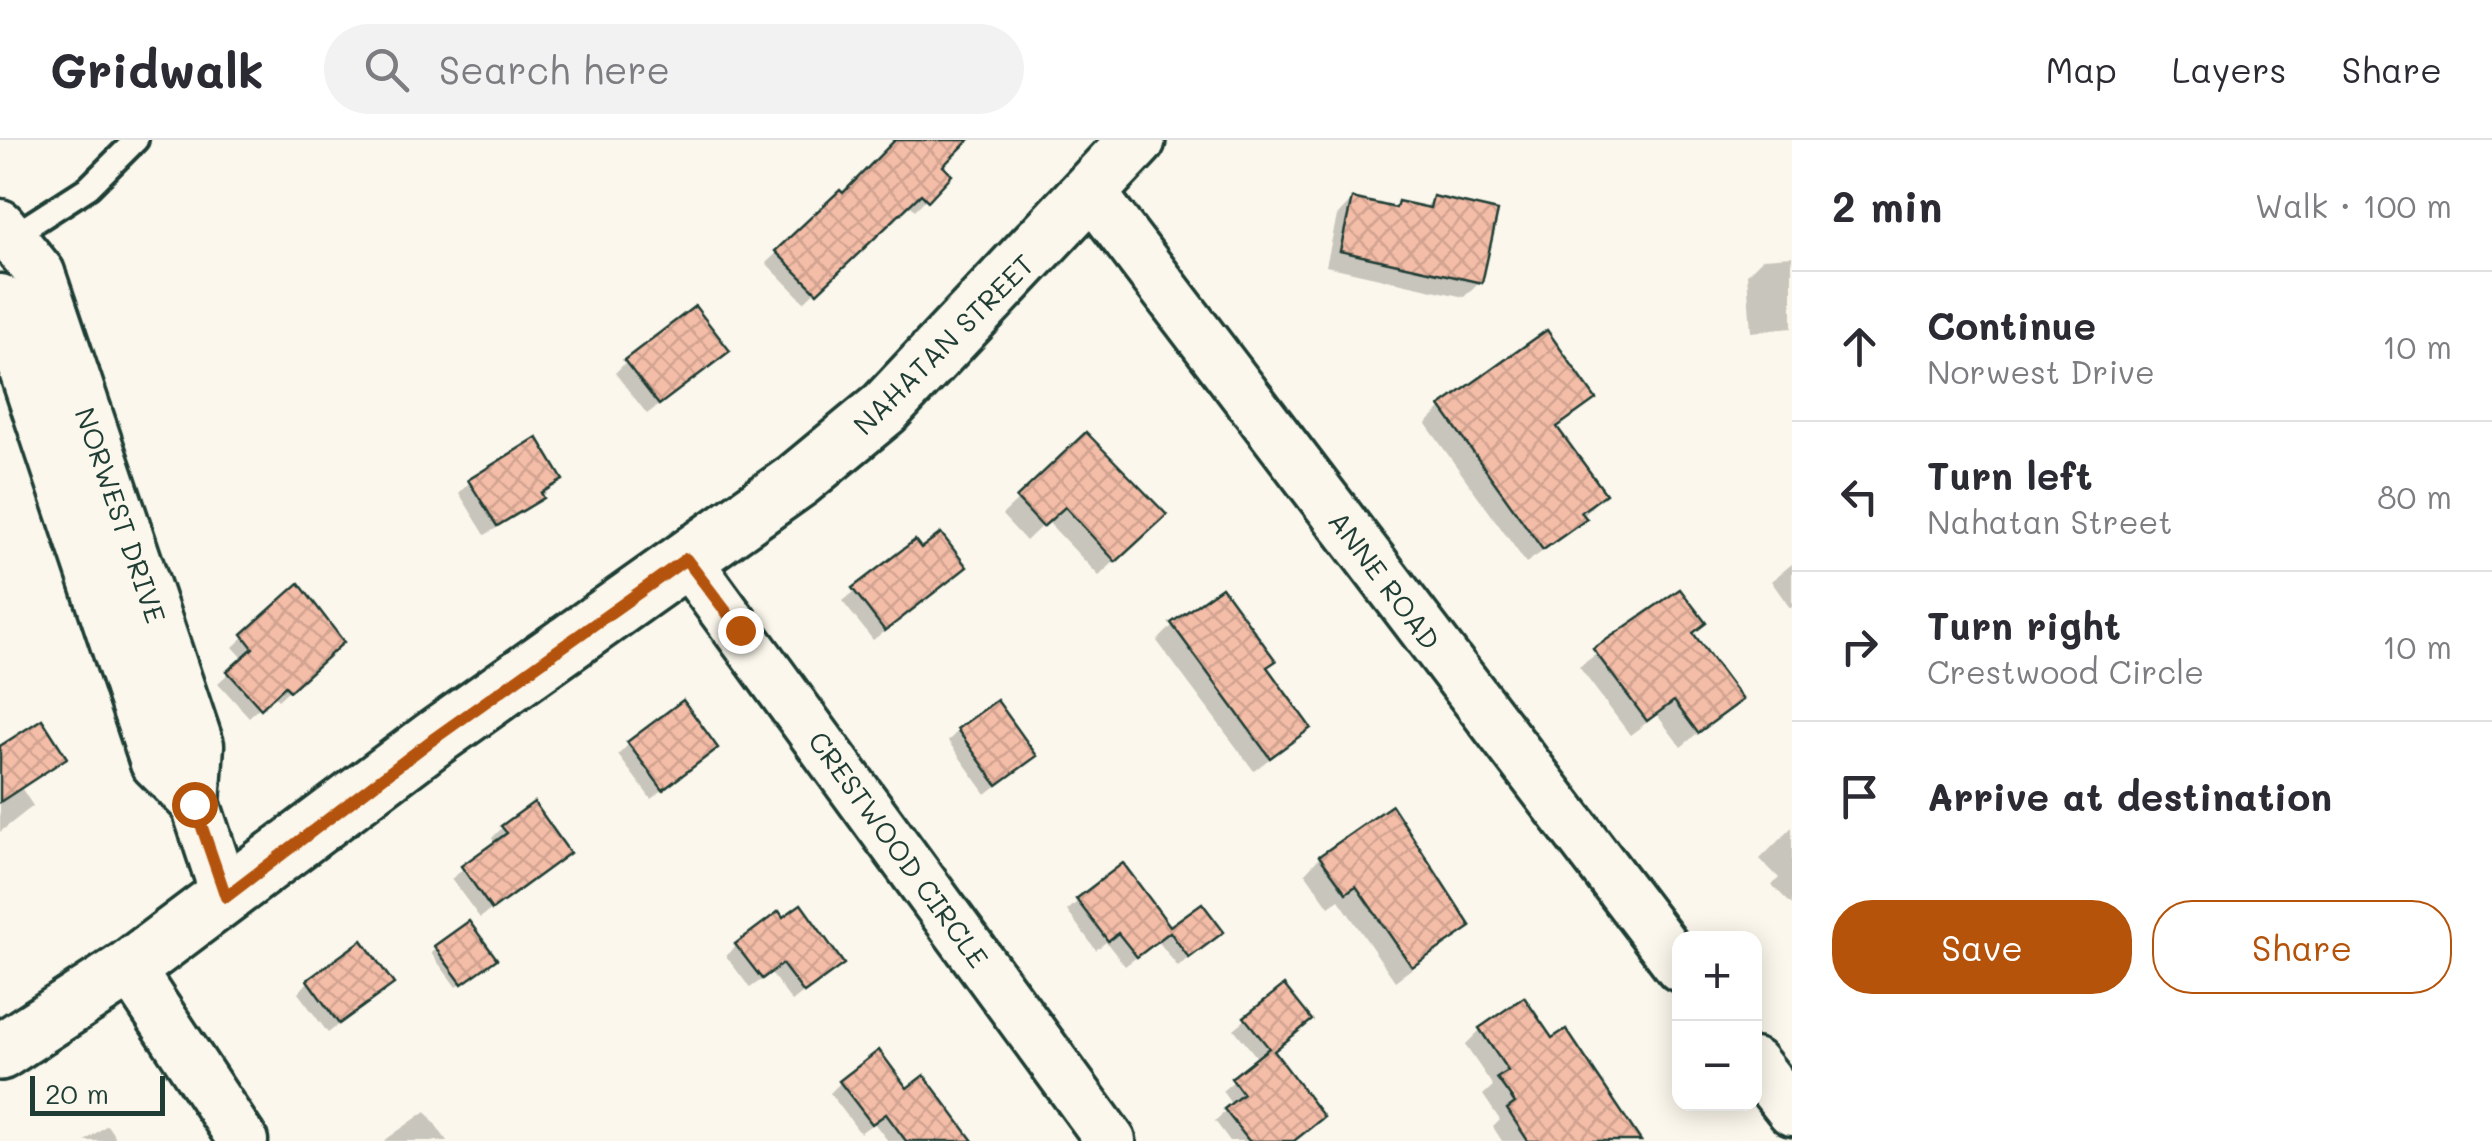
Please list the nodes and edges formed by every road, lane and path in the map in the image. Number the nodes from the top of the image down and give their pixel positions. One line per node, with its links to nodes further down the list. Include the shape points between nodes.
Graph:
1 (136, 140): 5 (lane, via 89,187)
2 (1137, 140): 4 (main road, NAHATAN STREET)
3 (0, 189): 5 (street, NORWEST DRIVE)
4 (1091, 192): 7 (main road, NAHATAN STREET, via 885,408); 10 (street, ANNE ROAD)
5 (2, 245): 8 (street, NORWEST DRIVE, via 40,273 198,745)
6 (0, 299): 8 (street, NORWEST DRIVE, via 155,763)
7 (686, 559): 9 (main road, NAHATAN STREET); 16 (street, CRESTWOOD CIRCLE)
8 (194, 804): 9 (street, NORWEST DRIVE)
9 (226, 897): 11 (main road, NAHATAN STREET)
10 (1672, 957)
11 (130, 968): 12 (main road, NAHATAN STREET); 15 (street)
12 (0, 1052)
13 (1762, 1073): 14 (street)
14 (1792, 1111)
15 (243, 1141)
16 (1111, 1141)

